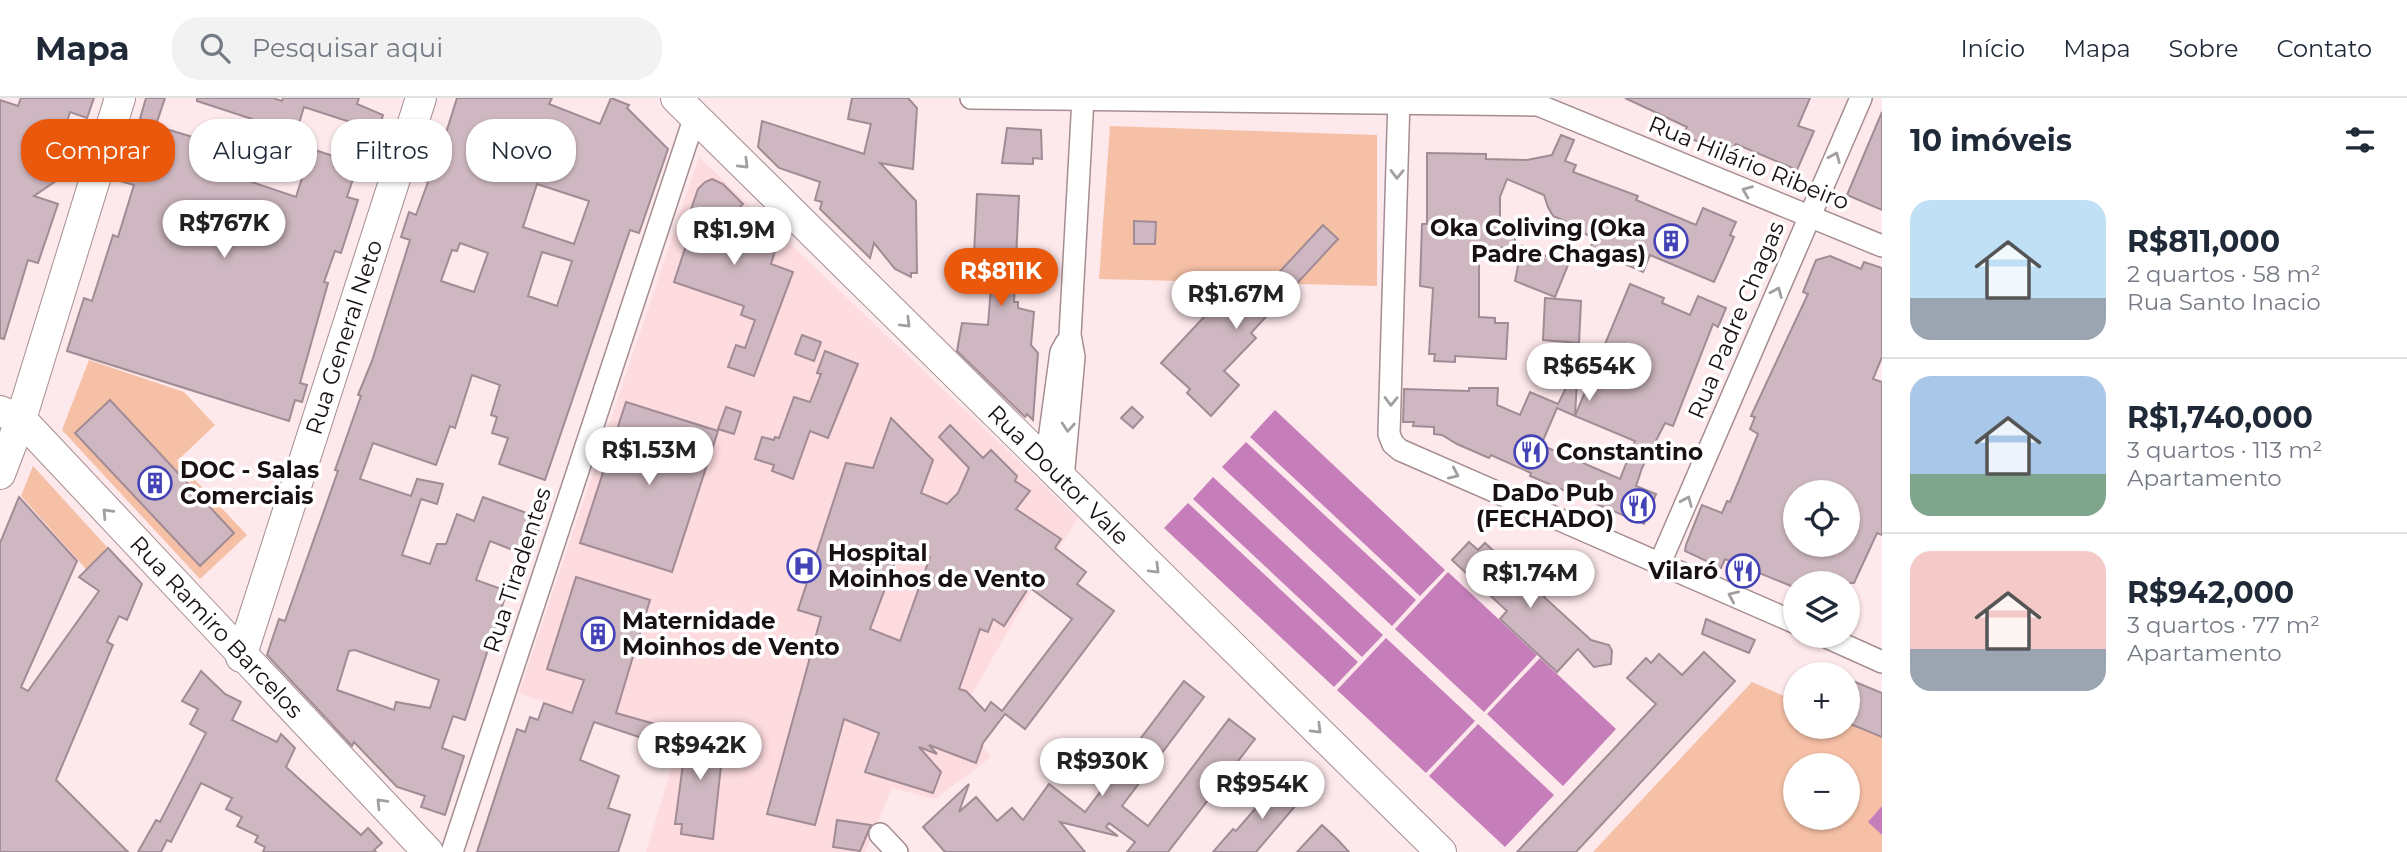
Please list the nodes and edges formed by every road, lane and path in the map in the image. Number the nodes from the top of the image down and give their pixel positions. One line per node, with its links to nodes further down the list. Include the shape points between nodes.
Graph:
1 (120, 98): 10 (street)
2 (421, 98): 16 (street, Rua General Neto)
3 (971, 98): 5 (street, Rua Hilário Ribeiro)
4 (1861, 98): 8 (street, Rua Padre Chagas, one-way to 4)
5 (1083, 99): 6 (street, Rua Hilário Ribeiro); 13 (street, via 1070,335 1061,352)
6 (1399, 102): 8 (street, Rua Hilário Ribeiro, one-way to 6, via 1538,105); 15 (street, one-way to 15, via 1392,444)
7 (686, 107): 13 (street, Rua Doutor Vale, one-way to 13); 23 (street, Rua Tiradentes)
8 (1810, 216): 9 (street, Rua Hilário Ribeiro); 15 (street, Rua Padre Chagas, one-way to 8)
9 (1882, 246)
10 (30, 388): 11 (street); 12 (street, via 40,433)
11 (10, 415): 12 (street, Rua Ramiro Barcelos); 14 (street)
12 (51, 453): 18 (street, Rua Ramiro Barcelos, one-way to 12)
13 (1055, 471): 27 (street, Rua Doutor Vale, one-way to 27)
14 (0, 474)
15 (1660, 564): 17 (street, one-way to 15)
16 (254, 617): 18 (street); 20 (street, Rua General Neto)
17 (1783, 617)
18 (220, 635): 20 (street, Rua Ramiro Barcelos)
19 (1851, 648): 21 (street)
20 (241, 657): 24 (street, Rua Ramiro Barcelos, one-way to 20)
21 (1882, 662)
22 (880, 834): 26 (street)
23 (454, 847): 25 (street, Rua Tiradentes)
24 (428, 852)
25 (436, 852)
26 (897, 852)
27 (1441, 852)

